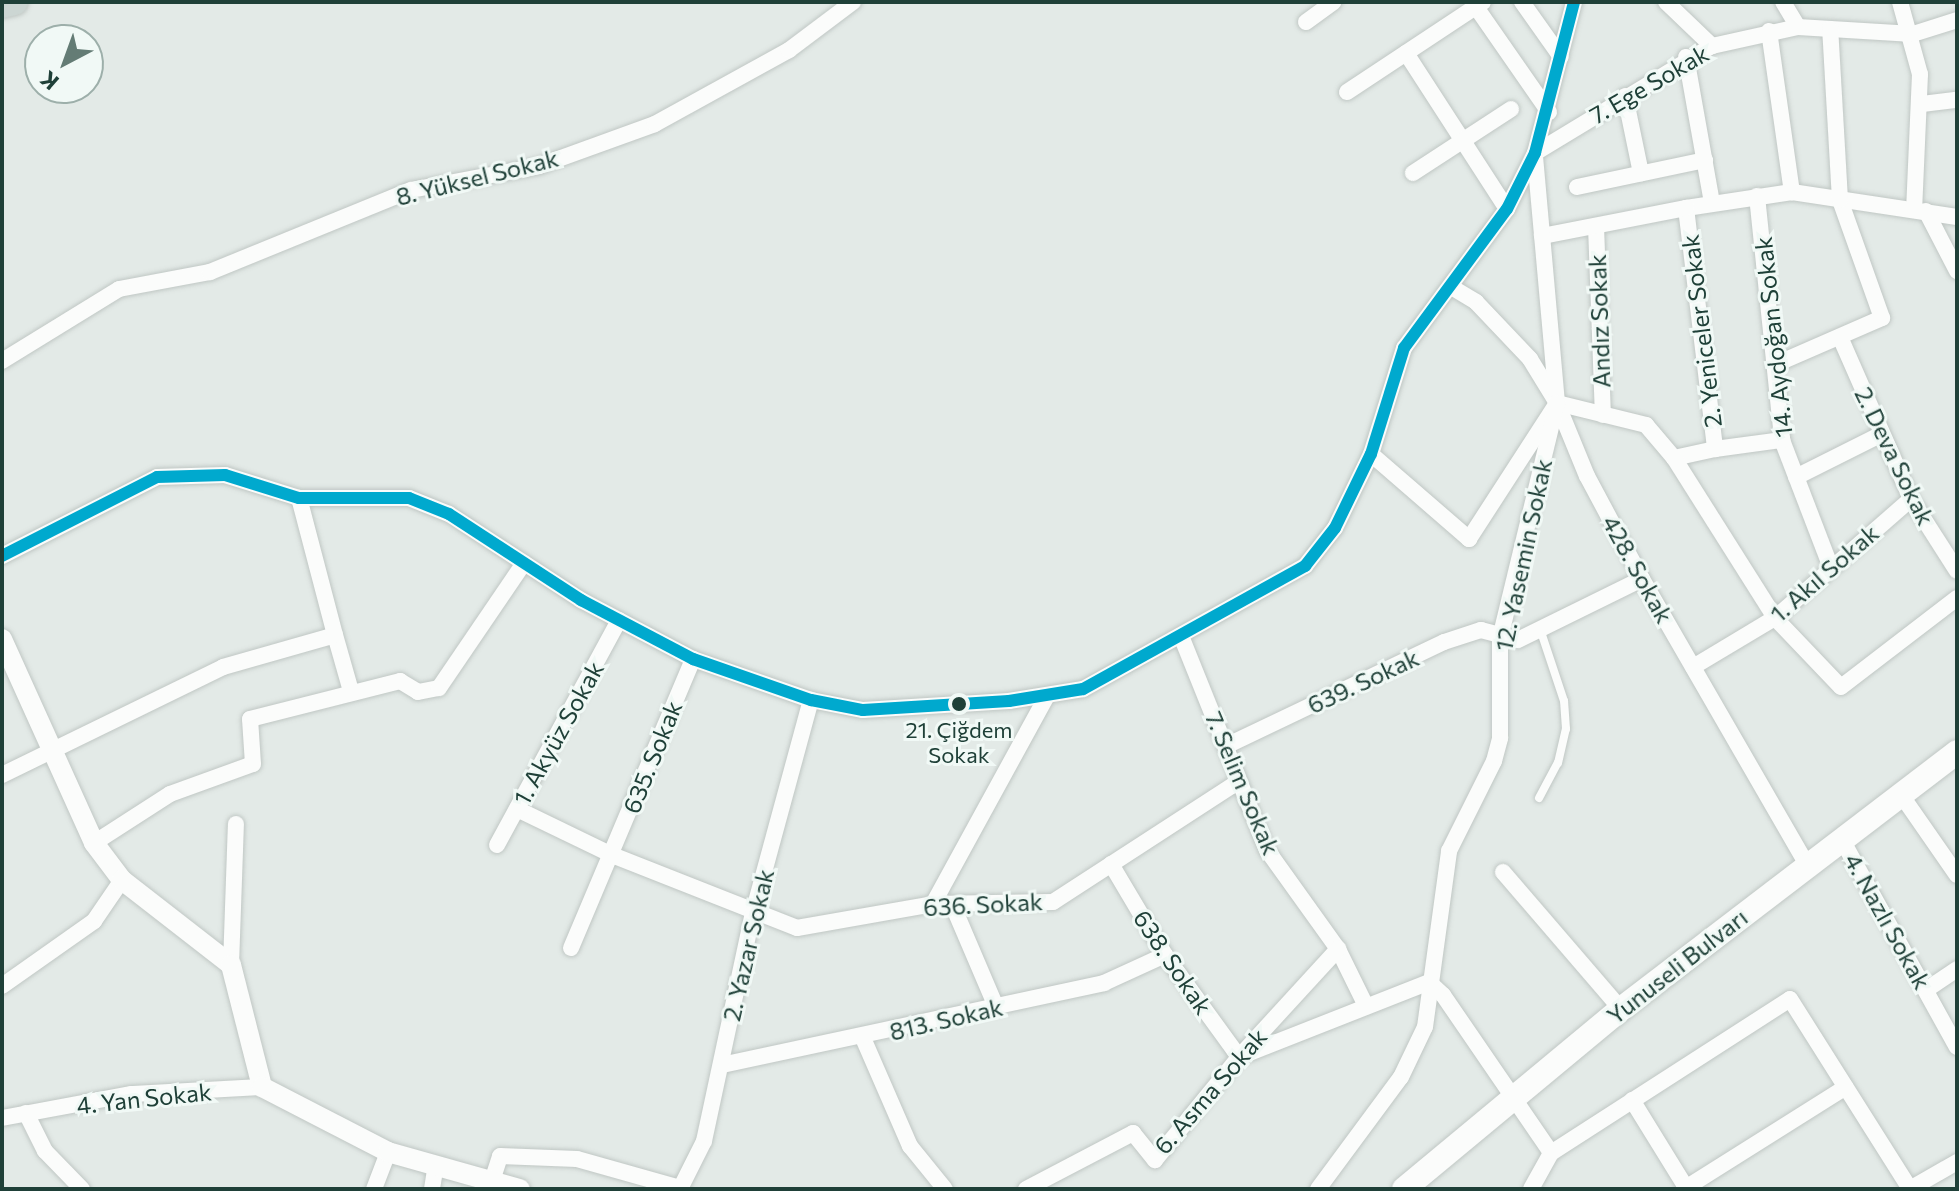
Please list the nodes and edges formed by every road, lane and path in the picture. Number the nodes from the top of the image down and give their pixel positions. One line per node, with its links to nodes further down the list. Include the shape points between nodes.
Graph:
1 (15, 2): 10 (main road)
2 (853, 2): 46 (street, 8. Yüksel Sokak, via 789,50 655,124 539,166 411,190 210,272 119,289)
3 (1334, 2): 12 (street)
4 (1522, 2): 19 (street)
5 (1574, 2): 19 (street)
6 (1666, 2): 17 (street)
7 (1783, 2): 13 (street)
8 (1900, 2): 16 (street)
9 (1479, 4): 18 (street); 26 (street)
10 (2, 5)
11 (1957, 20): 16 (street)
12 (1306, 22)
13 (1798, 27): 14 (street, 7. Ege Sokak); 15 (street, 7. Ege Sokak)
14 (1830, 29): 16 (street, 7. Ege Sokak); 35 (street)
15 (1769, 31): 17 (street, 7. Ege Sokak); 33 (street)
16 (1913, 34): 24 (street)
17 (1712, 46): 20 (street, 7. Ege Sokak)
18 (1406, 53): 21 (street); 27 (street)
19 (1561, 57): 26 (street)
20 (1686, 57): 22 (street, 7. Ege Sokak); 29 (street)
21 (1347, 92)
22 (1625, 96): 28 (street, 7. Ege Sokak); 31 (street)
23 (1957, 100): 24 (street)
24 (1922, 104): 39 (street)
25 (1511, 109): 27 (street)
26 (1549, 112): 28 (street)
27 (1463, 140): 30 (street); 38 (street)
28 (1535, 153): 38 (street); 42 (street)
29 (1705, 160): 31 (street); 36 (street)
30 (1413, 173)
31 (1641, 173): 32 (street)
32 (1577, 187)
33 (1792, 192): 34 (street, 2. Yeniceler Sokak); 35 (street, 2. Yeniceler Sokak)
34 (1757, 196): 36 (street, 2. Yeniceler Sokak); 47 (street, 14. Aydoğan Sokak)
35 (1840, 200): 39 (street, 2. Yeniceler Sokak); 45 (street, via 1882,318)
36 (1712, 203): 37 (street, 2. Yeniceler Sokak)
37 (1686, 208): 41 (street, Andız Sokak); 52 (street, 2. Yeniceler Sokak)
38 (1507, 209): 44 (street)
39 (1920, 210): 40 (street, 2. Yeniceler Sokak); 43 (street)
40 (1957, 217)
41 (1596, 226): 42 (street, Andız Sokak); 49 (street, Andız Sokak)
42 (1542, 236): 48 (street)
43 (1957, 271)
44 (1453, 288): 48 (street, 428. Sokak, via 1504,329); 53 (street, via 1404,348)
45 (1840, 337): 47 (street); 50 (street, 2. Deva Sokak)
46 (2, 361)
47 (1774, 365): 51 (street, 14. Aydoğan Sokak)
48 (1557, 403): 49 (street); 53 (street, via 1469,539); 62 (street, 428. Sokak, via 1587,476); 69 (street, 12. Yasemin Sokak)
49 (1603, 415): 54 (street, via 1646,425)
50 (1882, 434): 55 (street); 57 (street, 2. Deva Sokak)
51 (1782, 440): 52 (street); 55 (street, 14. Aydoğan Sokak)
52 (1715, 449): 54 (street, 2. Yeniceler Sokak)
53 (1371, 454): 68 (street, via 1335,528 1305,566)
54 (1674, 458): 64 (street)
55 (1796, 477): 60 (street, 14. Aydoğan Sokak)
56 (299, 498): 58 (street, via 225,475 157,477); 59 (street, via 409,498 449,514); 67 (street)
57 (1911, 499): 60 (street, 1. Akıl Sokak); 61 (street, 2. Deva Sokak)
58 (2, 556)
59 (524, 563): 65 (street); 73 (street, via 439,688 418,692 400,681)
60 (1830, 565): 64 (street, 1. Akıl Sokak)
61 (1957, 571)
62 (1642, 579): 66 (street, 639. Sokak); 72 (street, 428. Sokak)
63 (1957, 598): 64 (street, via 1841,687)
64 (1775, 618): 72 (street, 1. Akıl Sokak)
65 (619, 620): 71 (street); 83 (street, 1. Akyüz Sokak)
66 (1541, 632): 69 (street, 639. Sokak, via 1518,640); 82 (lane, via 1564,701 1566,729 1558,763)
67 (335, 635): 73 (street); 77 (street, via 223,667)
68 (1181, 636): 74 (street, via 1083,689); 76 (street, 7. Selim Sokak)
69 (1500, 638): 76 (street, 639. Sokak, via 1481,630 1444,642); 102 (street, 12. Yasemin Sokak, via 1500,738 1449,851)
70 (2, 639): 77 (street)
71 (693, 659): 75 (street); 88 (street, 635. Sokak)
72 (1693, 667): 90 (street, 428. Sokak)
73 (351, 691): 86 (street, via 250,719 253,764 170,794)
74 (1047, 696): 75 (street, via 863,710); 94 (street)
75 (811, 700): 96 (street, 2. Yazar Sokak)
76 (1228, 745): 80 (street, 7. Selim Sokak)
77 (52, 747): 79 (street); 86 (street)
78 (1957, 752): 81 (main road, Yunuseli Bulvarı)
79 (2, 775)
80 (1238, 782): 89 (street, 636. Sokak); 98 (street, 7. Selim Sokak, via 1267,850)
81 (1902, 796): 85 (main road, Yunuseli Bulvarı); 91 (street)
82 (1539, 798)
83 (517, 809): 87 (street, 1. Akyüz Sokak); 88 (street)
84 (236, 824): 100 (street)
85 (1841, 838): 90 (main road, Yunuseli Bulvarı); 104 (street, 4. Nazlı Sokak)
86 (94, 843): 93 (street)
87 (497, 845)
88 (612, 855): 96 (street, 636. Sokak); 97 (street, 635. Sokak)
89 (1111, 864): 95 (street, 636. Sokak, via 1053,902); 99 (street, 638. Sokak)
90 (1808, 866): 107 (main road, Yunuseli Bulvarı)
91 (1956, 871)
92 (1503, 872): 107 (street)
93 (122, 880): 100 (street); 103 (street, via 94,921)
94 (933, 904): 95 (street, 636. Sokak); 96 (street, 636. Sokak, via 797,928)
95 (953, 906): 106 (street)
96 (753, 913): 111 (street, 2. Yazar Sokak)
97 (571, 948)
98 (1338, 949): 105 (street, 7. Selim Sokak); 110 (street, 6. Asma Sokak)
99 (1165, 955): 106 (street, 813. Sokak, via 1104,983); 110 (street, 638. Sokak)
100 (231, 965): 112 (street)
101 (1957, 969): 104 (street)
102 (1429, 982): 105 (street); 114 (street); 131 (street, 12. Yasemin Sokak, via 1425,1027 1401,1077)
103 (2, 986)
104 (1926, 990): 109 (street, 4. Nazlı Sokak)
105 (1366, 1006): 110 (street)
106 (996, 1007): 108 (street, 813. Sokak)
107 (1621, 1009): 114 (main road, Yunuseli Bulvarı)
108 (863, 1038): 111 (street, 813. Sokak); 129 (street, via 910,1146)
109 (1957, 1047)
110 (1239, 1057): 130 (street, 6. Asma Sokak, via 1155,1160 1133,1133)
111 (722, 1065): 124 (street, 2. Yazar Sokak, via 704,1141)
112 (262, 1087): 116 (street, 4. Yan Sokak, via 132,1094); 118 (street)
113 (1846, 1087): 115 (street, via 1790,999); 125 (street); 134 (street)
114 (1515, 1098): 119 (street); 132 (main road, Yunuseli Bulvarı)
115 (1632, 1100): 119 (street); 125 (street)
116 (26, 1113): 117 (street, 4. Yan Sokak); 123 (street, via 45,1151)
117 (2, 1118)
118 (388, 1152): 121 (street); 126 (street)
119 (1551, 1153): 133 (street)
120 (1957, 1162): 134 (street)
121 (436, 1165): 122 (street); 127 (street)
122 (492, 1181): 124 (street, 2. Yazar Sokak, via 500,1156 577,1159); 128 (street)
123 (81, 1188)
124 (680, 1188)
125 (1686, 1188)
126 (374, 1189)
127 (432, 1189)
128 (519, 1189)
129 (945, 1189)
130 (1026, 1189)
131 (1318, 1189)
132 (1404, 1189)
133 (1531, 1189)
134 (1910, 1189)

